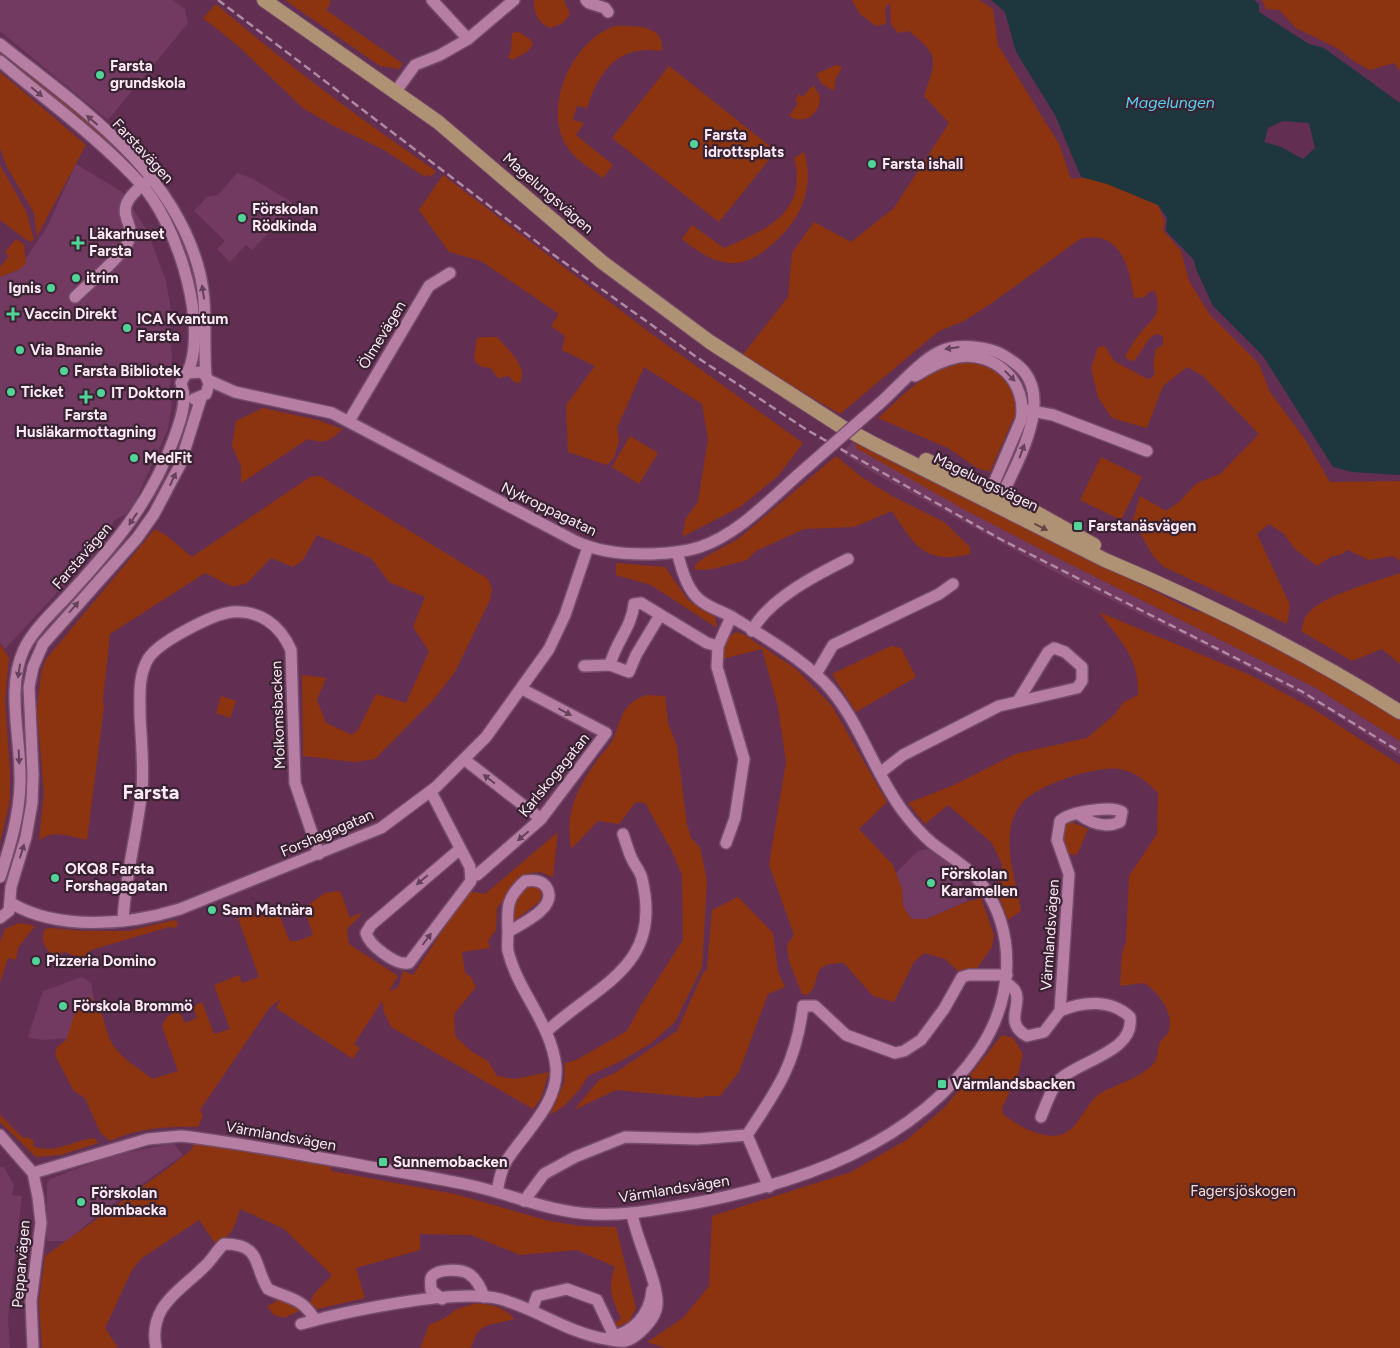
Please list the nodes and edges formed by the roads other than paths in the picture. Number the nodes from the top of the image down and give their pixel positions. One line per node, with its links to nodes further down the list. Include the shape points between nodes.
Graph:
1 (264, 0): 9 (main road, Magelungsvägen)
2 (432, 0): 6 (street)
3 (514, 0): 6 (street)
4 (588, 2): 5 (street)
5 (608, 12)
6 (468, 39): 9 (street, via 415,65)
7 (0, 44): 10 (street, Farstavägen, one-way to 7, via 116,140)
8 (0, 61): 11 (street, Farstavägen, one-way to 11)
9 (396, 91): 22 (main road, Magelungsvägen, via 468,145 640,292 710,342 874,444)
10 (152, 178): 11 (street); 15 (street, Farstavägen, one-way to 10, via 206,310 200,274 178,216)
11 (142, 185): 13 (street, via 124,208 130,229 126,246); 14 (street, Farstavägen, via 171,232 187,279 193,332)
12 (450, 273): 20 (street, Ölmevägen, via 429,286)
13 (75, 297)
14 (188, 373): 15 (street, via 194,371); 17 (street, Farstavägen, via 181,383)
15 (207, 378): 16 (street, Nykroppagatan); 18 (street, Farstavägen, via 209,388)
16 (235, 392): 18 (street, Nykroppagatan); 20 (street, Nykroppagatan, via 317,409)
17 (185, 395): 18 (street, via 195,400); 23 (street, Farstavägen, one-way to 23, via 170,450 143,503)
18 (203, 396): 26 (street, Farstavägen, one-way to 18, via 146,525 168,490)
19 (1028, 411): 21 (street, via 1053,415); 22 (street, Nykroppagatan, via 1018,460); 25 (street, Nykroppagatan, bridge, via 1018,385 1000,367 973,358 943,361 903,383 729,532 701,547)
20 (349, 421): 24 (street, Nykroppagatan)
21 (1148, 451)
22 (994, 497): 40 (main road, Magelungsvägen, via 1105,560 1307,656)
23 (118, 540): 26 (street); 34 (street, Farstavägen)
24 (588, 547): 25 (street, Nykroppagatan, via 635,554); 38 (street, Forshagagatan, via 562,623)
25 (677, 552): 30 (street, Värmlandsvägen, via 694,595)
26 (116, 559): 32 (street, Farstavägen, one-way to 26)
27 (848, 559): 31 (street, via 793,591 766,613)
28 (953, 584): 37 (street, via 939,594 833,645)
29 (660, 615): 33 (street, via 707,643); 35 (street, via 636,655 628,678); 35 (street, via 641,603 634,604 633,619 618,640)
30 (731, 617): 31 (street, Värmlandsvägen); 33 (street)
31 (752, 631): 37 (street, Värmlandsvägen)
32 (43, 644): 34 (street); 52 (street, Farstavägen, one-way to 32, via 30,820 33,775 29,687)
33 (718, 646): 47 (street, via 717,667 744,756 735,818)
34 (25, 648): 51 (street, Farstavägen, one-way to 51, via 16,684 19,806)
35 (610, 665): 36 (street)
36 (584, 666)
37 (816, 674): 42 (street, Värmlandsvägen, via 851,717)
38 (522, 689): 41 (street, Forshagagatan); 45 (street, Karlskogagatan, one-way to 45, via 606,733)
39 (1018, 701): 39 (street, via 1048,652 1054,648 1065,652 1082,667 1082,680 1076,688); 42 (street, via 999,706 934,738 903,755)
40 (1400, 712)
41 (465, 760): 43 (street, Forshagagatan); 45 (street, one-way to 41)
42 (880, 773): 57 (street, Värmlandsvägen, via 919,832 958,861 992,900 1006,949)
43 (431, 792): 48 (street); 49 (street, Forshagagatan, via 380,828)
44 (1076, 813): 58 (street, Värmlandsvägen, via 1060,821 1057,840 1069,874)
45 (541, 819): 50 (street, Karlskogagatan, one-way to 50, via 477,875)
46 (623, 834): 59 (street, via 642,877 648,914 645,935 629,963 610,983)
47 (726, 843)
48 (460, 849): 50 (street); 50 (street, one-way to 50, via 371,925 367,938 398,962 409,963 471,881)
49 (319, 854): 55 (street, Forshagagatan, via 180,909 153,918); 55 (street, Molkomsbacken, via 295,783 291,650 282,633 268,620 248,612 226,613 162,643 143,670 140,693 142,788)
50 (472, 875)
51 (0, 877)
52 (7, 898): 53 (street, Forshagagatan); 54 (street, Farstavägen)
53 (28, 914): 54 (street, Forshagagatan); 55 (street, Forshagagatan, via 85,922)
54 (2, 918)
55 (123, 921)
56 (508, 932): 56 (street, via 543,909 548,890 537,880 526,881 511,898 506,912); 59 (street, via 510,957)
57 (1006, 979): 58 (street, Värmlandsvägen, via 1017,992 1013,1019 1020,1032 1027,1036 1044,1032); 62 (street, via 962,977 921,1040 895,1053 846,1035 815,1006 804,1006 799,1038 790,1064); 64 (street, Värmlandsvägen, via 999,1009 984,1042 947,1088 910,1119 866,1148 823,1168)
58 (1060, 1011): 60 (street, Värmlandsvägen, via 1107,1002 1130,1016 1130,1031 1121,1043 1059,1080)
59 (547, 1031): 65 (street, via 556,1069 551,1096 539,1118 506,1161)
60 (1041, 1117)
61 (0, 1135): 63 (street)
62 (748, 1135): 64 (street); 66 (street, via 696,1139 625,1137 575,1157 544,1174)
63 (33, 1173): 65 (street, Värmlandsvägen, via 148,1139 181,1136); 74 (street, Pepparvägen, via 41,1223 31,1301)
64 (769, 1187): 67 (street, Värmlandsvägen)
65 (496, 1192): 66 (street, Värmlandsvägen)
66 (524, 1201): 67 (street, Värmlandsvägen, via 566,1212)
67 (632, 1213): 73 (street, via 633,1226 658,1294 657,1310 632,1339)
68 (484, 1297): 69 (street); 69 (street, via 476,1279 467,1272 448,1271 431,1279 431,1290); 70 (street)
69 (442, 1298): 71 (street)
70 (532, 1310): 73 (street); 73 (street, via 537,1296 567,1288 597,1300)
71 (315, 1320): 72 (street); 75 (street, via 298,1300 268,1289 258,1260 246,1248 224,1244 162,1307 154,1338)
72 (301, 1324)
73 (599, 1340)
74 (33, 1348)
75 (156, 1348)

